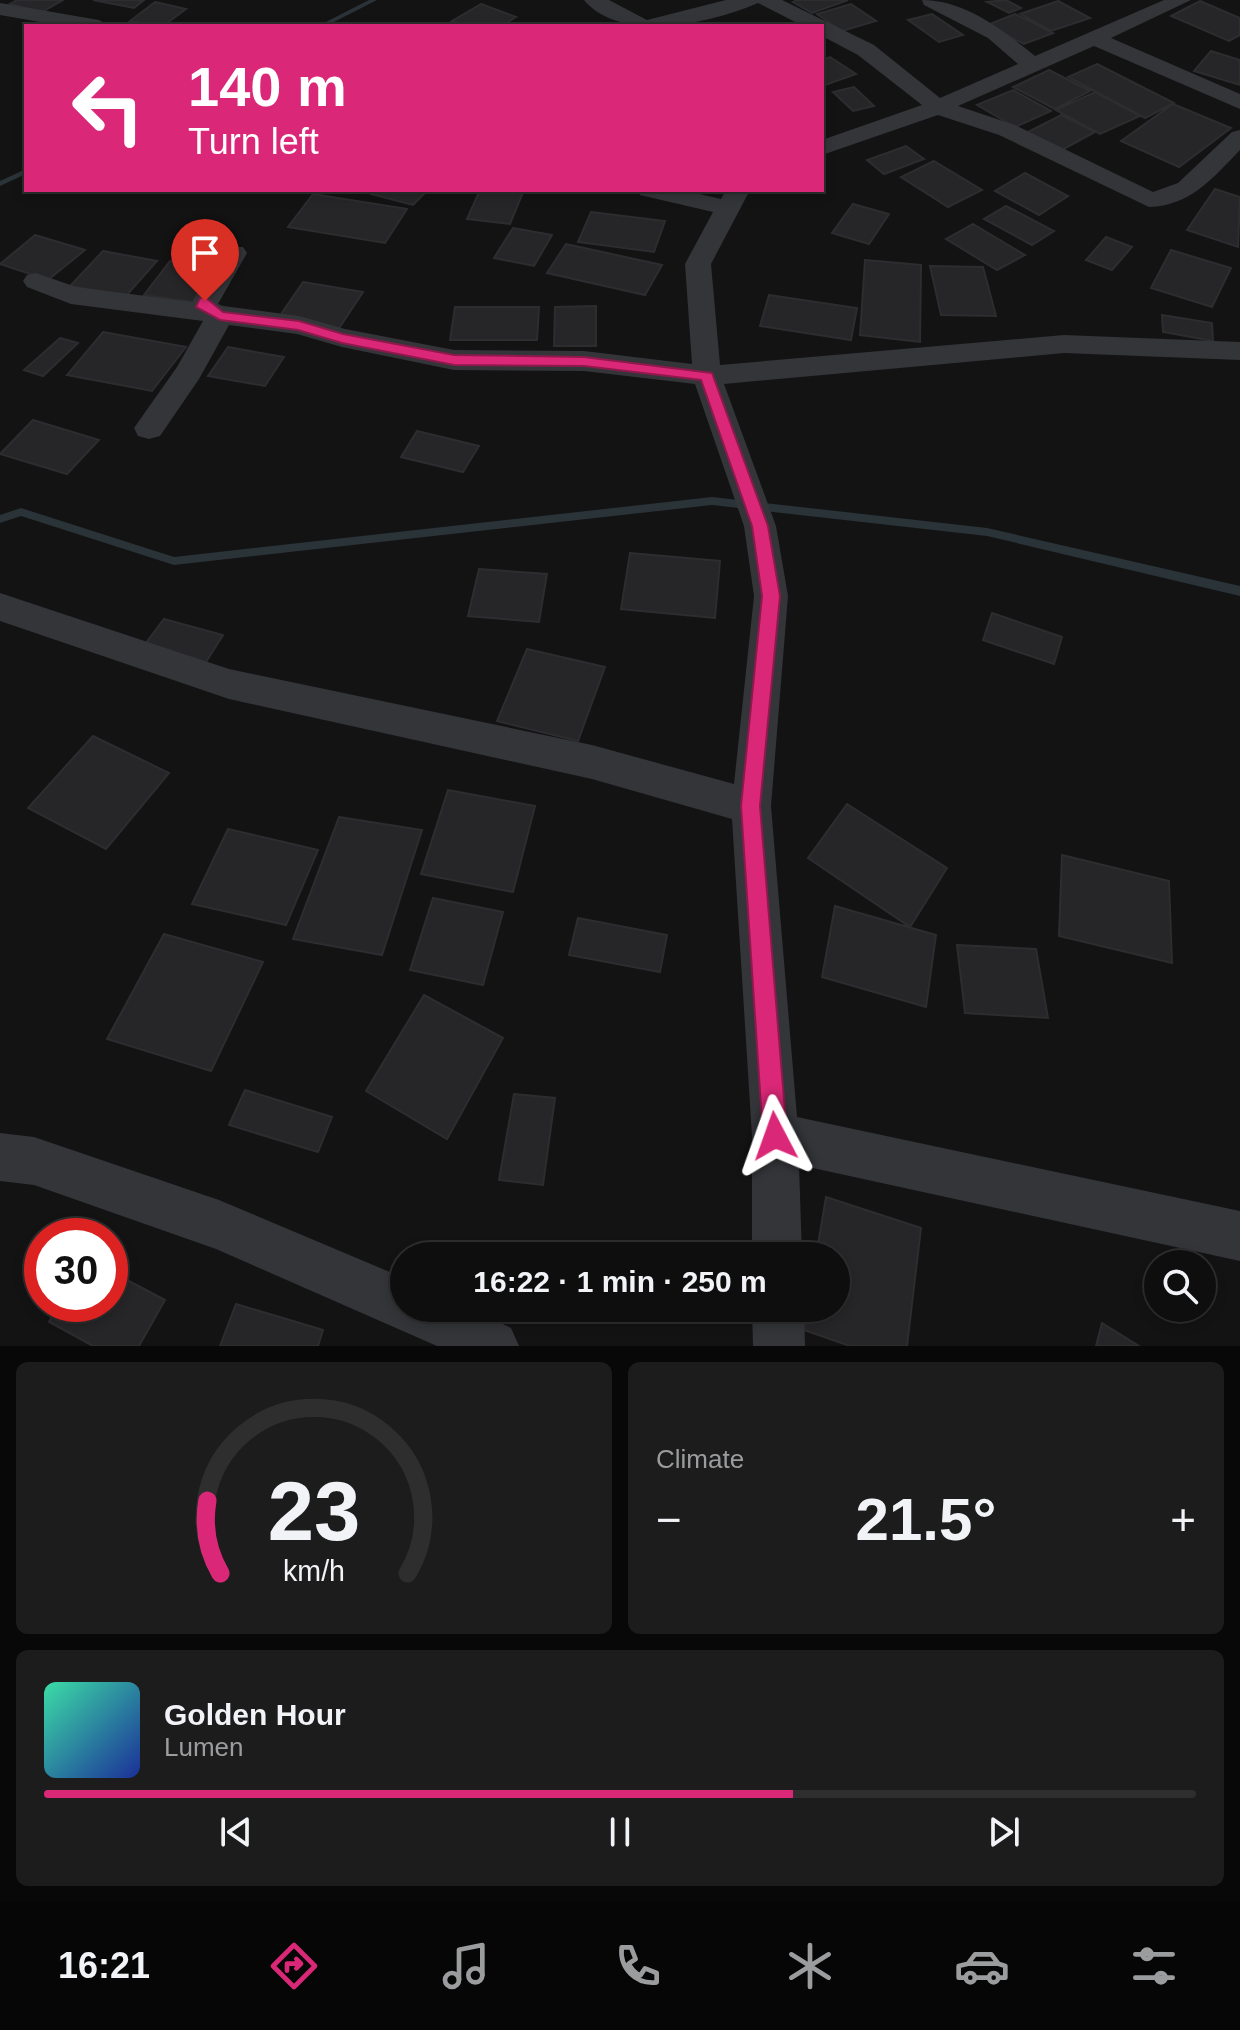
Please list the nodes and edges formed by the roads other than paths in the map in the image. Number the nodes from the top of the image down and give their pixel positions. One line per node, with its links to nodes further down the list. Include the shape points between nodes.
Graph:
1 (594, 0): 8 (street)
2 (750, 0): 9 (street)
3 (766, 0): 10 (street)
4 (1181, 0): 12 (street)
5 (931, 1): 13 (street, via 995,34)
6 (0, 9): 7 (street)
7 (87, 24)
8 (641, 24)
9 (653, 24)
10 (814, 24)
11 (824, 29): 15 (street, via 866,50)
12 (1097, 40): 13 (street); 14 (street)
13 (1031, 64): 15 (street)
14 (1240, 102)
15 (938, 107): 16 (street, via 1007,130 1149,200 1178,195); 17 (street)
16 (1240, 137)
17 (824, 147)
18 (668, 192): 19 (street)
19 (733, 199): 24 (street, via 698,264)
20 (234, 253): 22 (street, via 203,307)
21 (36, 281): 22 (street, via 71,295)
22 (220, 316): 24 (street, via 299,325 454,360 584,361); 25 (street)
23 (1240, 351): 24 (street, via 1064,344)
24 (707, 376): 27 (street, via 760,526 771,596)
25 (149, 428)
26 (0, 607): 27 (street, via 229,684 592,762)
27 (751, 806): 28 (street)
28 (775, 1136): 30 (street); 31 (street)
29 (0, 1157): 32 (street, via 34,1161 219,1225)
30 (1240, 1236)
31 (777, 1242)
32 (390, 1297)
33 (443, 1322): 35 (street)
34 (778, 1322): 36 (street)
35 (493, 1346)
36 (779, 1346)

